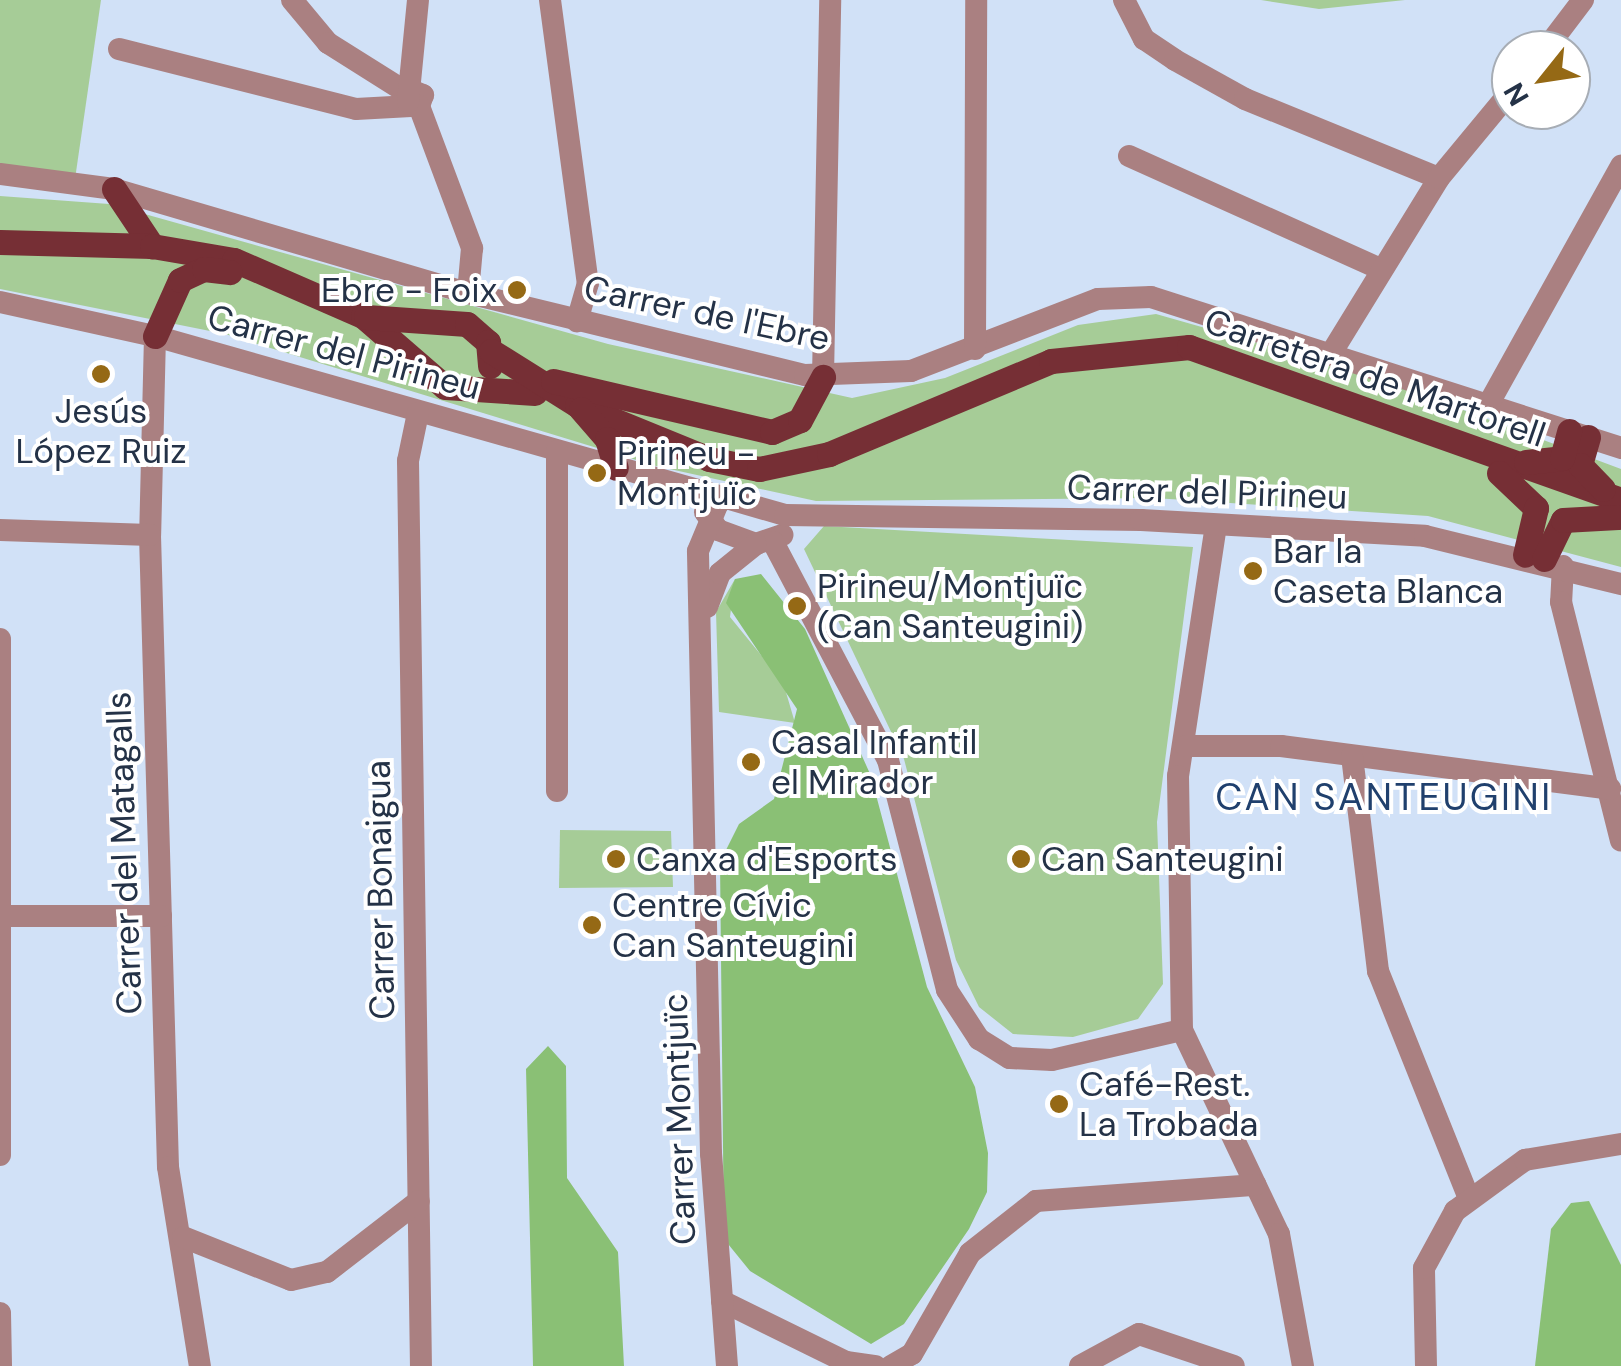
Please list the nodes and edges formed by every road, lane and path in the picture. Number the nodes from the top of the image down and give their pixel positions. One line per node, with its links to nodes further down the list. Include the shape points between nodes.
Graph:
1 (292, 0): 10 (street, via 328,43)
2 (418, 0): 10 (street)
3 (550, 0): 24 (street, via 588,283)
4 (830, 0): 32 (street)
5 (976, 0): 27 (street)
6 (1124, 0): 15 (street, via 1144,40 1175,60 1280,114)
7 (1583, 0): 8 (street)
8 (1560, 30)
9 (120, 49): 10 (street, via 356,109)
10 (413, 99): 21 (street, via 472,248)
11 (1491, 115): 15 (street)
12 (1129, 156): 19 (street)
13 (1621, 166): 36 (street)
14 (0, 174): 16 (street, Carrer de l'Ebre)
15 (1439, 178): 19 (street)
16 (114, 189): 18 (main road); 21 (street, Carrer de l'Ebre)
17 (0, 242): 18 (main road)
18 (152, 246): 20 (main road, via 234,260)
19 (1380, 269): 30 (street)
20 (297, 288): 23 (main road); 26 (main road, via 194,272 175,286)
21 (468, 293): 24 (street, Carrer de l'Ebre)
22 (0, 302): 26 (street, Carrer del Pirineu)
23 (363, 316): 25 (main road); 31 (main road)
24 (577, 321): 32 (street, Carrer de l'Ebre)
25 (448, 325): 29 (main road, via 476,328); 31 (main road, via 427,346)
26 (155, 336): 37 (street, Carrer del Pirineu); 52 (street, Carrer del Matagalls)
27 (975, 349): 30 (street, Carrer de l'Ebre, via 1098,300 1133,296); 32 (street, Carrer de l'Ebre, via 888,375)
28 (1155, 349): 35 (main road, Carretera de Martorell, via 1051,361 773,469 722,464); 41 (main road); 42 (main road, Carretera de Martorell, via 1189,347)
29 (491, 351): 33 (main road, Carretera de Martorell); 34 (main road)
30 (1332, 352): 36 (street, Carrer de l'Ebre)
31 (429, 371): 34 (main road, via 446,386)
32 (824, 377): 33 (main road, via 800,420 772,432)
33 (531, 378): 35 (main road, Carretera de Martorell)
34 (474, 385): 35 (main road)
35 (577, 405): 43 (main road, via 607,439)
36 (1488, 405): 38 (street, Carrer de l'Ebre)
37 (418, 414): 40 (street, Carrer del Pirineu); 70 (street, Carrer Bonaigua, via 408,460)
38 (1579, 434): 39 (street, Carrer de l'Ebre); 44 (main road)
39 (1621, 448)
40 (557, 451): 43 (street, Carrer del Pirineu); 61 (street)
41 (1460, 458): 42 (main road); 44 (main road, via 1549,484)
42 (1508, 467): 44 (main road, Carretera de Martorell); 47 (main road); 54 (main road, via 1536,508)
43 (616, 468): 45 (street, Carrer del Pirineu)
44 (1568, 468): 47 (main road)
45 (667, 483): 46 (street, Carrer del Pirineu); 49 (street, Carrer del Pirineu)
46 (726, 498): 48 (street, Carrer del Pirineu); 49 (street)
47 (1619, 508): 54 (main road, via 1563,520)
48 (784, 515): 50 (street, Carrer del Pirineu); 53 (street)
49 (712, 519): 53 (street, Carrer del Pirineu, via 724,534); 56 (street, Carrer Montjuïc, via 699,542)
50 (1216, 525): 54 (street, Carrer del Pirineu, via 1425,536); 58 (street)
51 (0, 530): 52 (street)
52 (150, 535): 64 (street, Carrer del Matagalls)
53 (765, 543): 56 (street, via 720,573); 65 (street, via 888,760 946,990 979,1039 1010,1058 1052,1060)
54 (1544, 560): 55 (street, Carrer del Pirineu); 60 (street)
55 (1621, 584)
56 (702, 625): 72 (street, Carrer Montjuïc)
57 (0, 639): 63 (street)
58 (1186, 746): 59 (street); 65 (street, via 1178,776)
59 (1352, 756): 60 (street); 69 (street, via 1378,971)
60 (1610, 789): 62 (street)
61 (557, 790)
62 (1621, 841)
63 (2, 916): 64 (street); 67 (street)
64 (161, 916): 71 (street, Carrer del Matagalls, via 168,1167)
65 (1182, 1030): 68 (street)
66 (1621, 1144): 69 (street, via 1525,1160)
67 (0, 1155)
68 (1255, 1185): 79 (street, via 1036,1201 970,1252 912,1354); 82 (street, via 1286,1260)
69 (1468, 1196): 83 (street, via 1424,1268)
70 (420, 1201): 71 (street, via 327,1272 291,1280); 76 (street, Carrer Bonaigua)
71 (183, 1236): 75 (street, Carrer del Matagalls)
72 (722, 1301): 77 (street, Carrer Montjuïc); 78 (street, via 846,1362)
73 (0, 1313): 74 (street)
74 (1, 1366)
75 (200, 1366)
76 (421, 1366)
77 (727, 1366)
78 (876, 1366)
79 (890, 1366)
80 (1080, 1366): 81 (street, via 1139,1334 1179,1340)
81 (1234, 1366)
82 (1303, 1366)
83 (1426, 1366)

